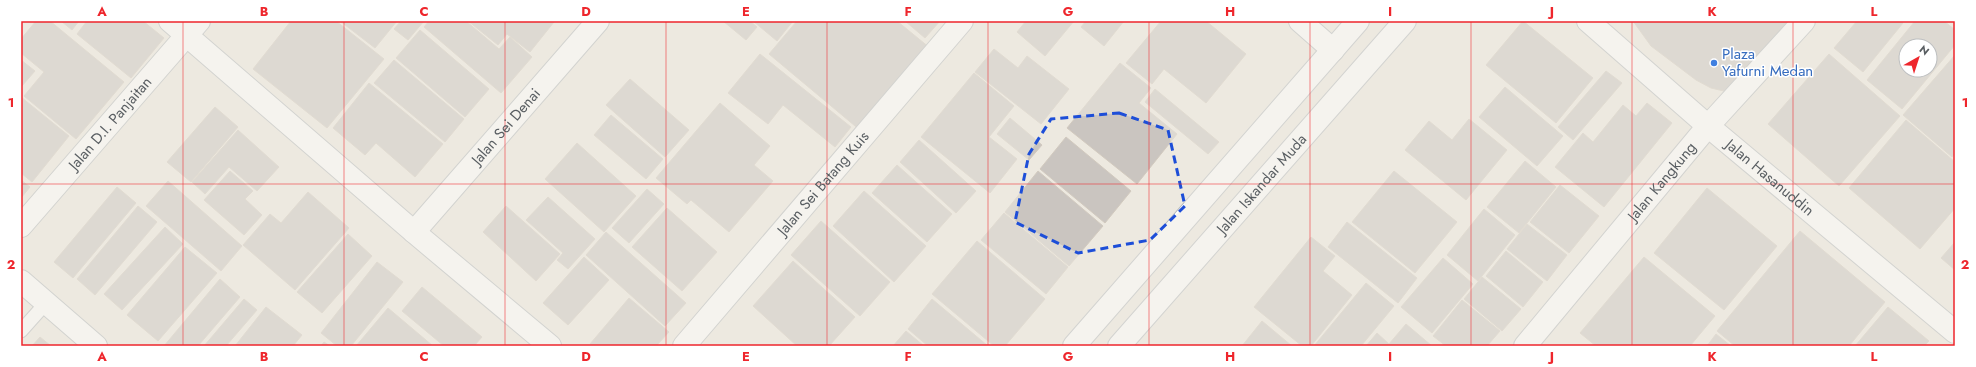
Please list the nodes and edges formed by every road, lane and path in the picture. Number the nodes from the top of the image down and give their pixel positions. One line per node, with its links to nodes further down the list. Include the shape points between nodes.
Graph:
1 (170, 21): 9 (street)
2 (598, 21): 13 (street, Jalan Sei Denai)
3 (962, 21): 21 (street, Jalan Sei Batang Kuis)
4 (1300, 21): 10 (street)
5 (1358, 21): 10 (street)
6 (1405, 21): 23 (street, Jalan Iskandar Muda)
7 (1588, 21): 11 (street, Jalan Hasanuddin)
8 (1804, 21): 11 (street, Jalan Kangkung)
9 (193, 28): 12 (street, Jalan D.I. Panjaitan); 13 (street)
10 (1333, 50): 22 (street)
11 (1708, 126): 17 (street, Jalan Hasanuddin); 18 (street, Jalan Kangkung)
12 (21, 226)
13 (414, 232): 20 (street)
14 (21, 281): 15 (street)
15 (46, 303): 16 (lane); 19 (street)
16 (21, 331)
17 (1955, 332)
18 (1536, 342)
19 (96, 346)
20 (550, 346)
21 (684, 346)
22 (1074, 346)
23 (1119, 346)

